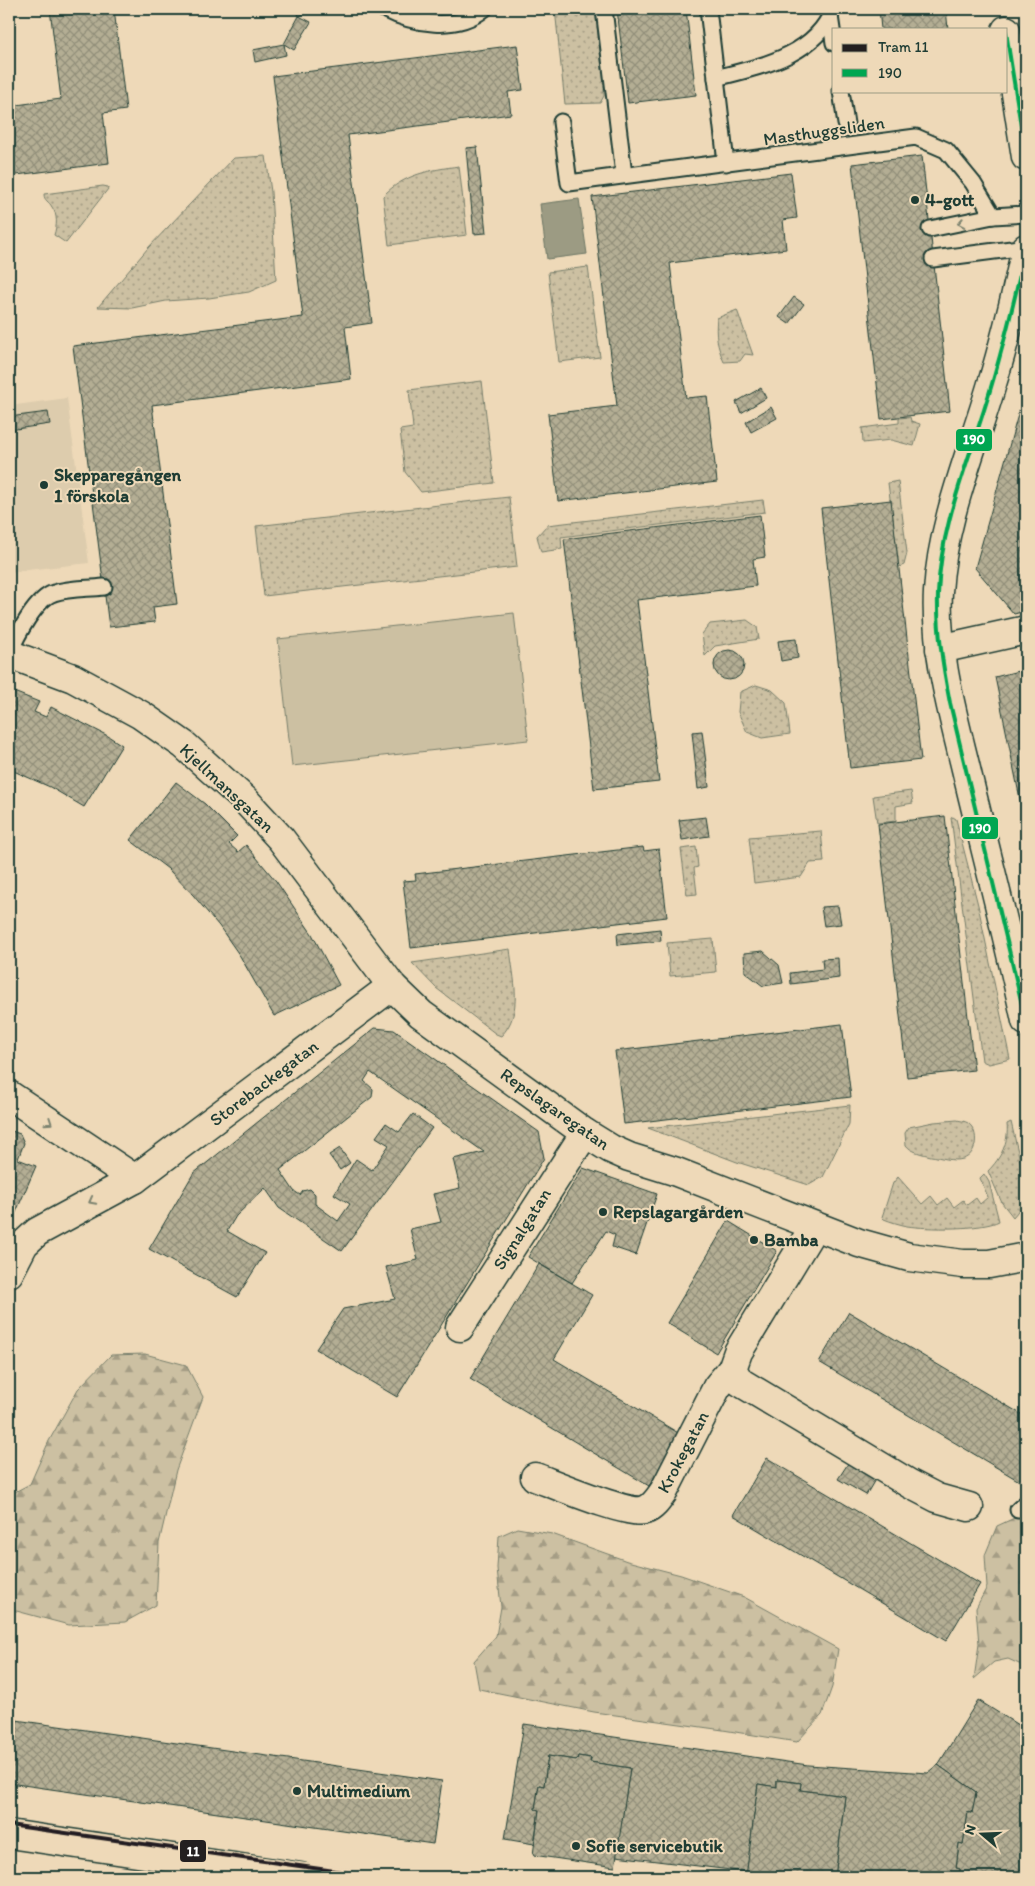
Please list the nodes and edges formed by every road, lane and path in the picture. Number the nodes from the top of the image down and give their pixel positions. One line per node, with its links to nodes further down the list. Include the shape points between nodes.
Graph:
1 (384, 9): 2 (lane, via 400,18 427,24 456,22)
2 (484, 9)
3 (604, 9): 16 (lane)
4 (708, 9): 10 (lane)
5 (1003, 9): 8 (street)
6 (831, 13): 7 (lane); 10 (lane, via 816,35 795,52)
7 (832, 28)
8 (1006, 28)
9 (1008, 43): 14 (street)
10 (716, 78): 15 (lane)
11 (841, 92): 13 (lane, Masthuggsliden)
12 (561, 122): 16 (lane, Masthuggsliden, via 569,183)
13 (846, 124)
14 (1026, 157)
15 (726, 163): 16 (lane, Masthuggsliden); 18 (lane, Masthuggsliden, via 916,137 946,150 973,183)
16 (624, 175)
17 (1026, 214): 18 (lane)
18 (993, 216): 19 (lane, one-way to 19)
19 (930, 228)
20 (1026, 248): 21 (lane); 24 (street, via 991,387 944,542 937,614)
21 (933, 259)
22 (104, 587): 25 (lane, via 52,593 20,628)
23 (1026, 630): 24 (street)
24 (940, 649): 26 (street, via 956,725)
25 (9, 654): 27 (street, Kjellmansgatan, via 73,678 141,715 184,745 245,800 281,839)
26 (1018, 940): 28 (street)
27 (392, 986): 30 (street, Repslagaregatan, via 421,1014); 31 (street, Storebackegatan)
28 (1026, 1021)
29 (9, 1095): 31 (street, one-way to 31)
30 (585, 1133): 32 (street, Repslagaregatan, via 629,1157 674,1171); 35 (street, Signalgatan)
31 (135, 1179): 34 (street, Storebackegatan, one-way to 34, via 37,1232 24,1244)
32 (814, 1227): 33 (street, Repslagaregatan, via 909,1257 989,1264); 36 (street, Krokegatan, via 738,1352)
33 (1026, 1257)
34 (9, 1273)
35 (460, 1327)
36 (732, 1369): 37 (street, Krokegatan, via 718,1387 664,1491 645,1510 632,1511); 38 (street, via 740,1382 902,1479 937,1498)
37 (535, 1477)
38 (969, 1507)
39 (9, 1834): 40 (street)
40 (301, 1877)

